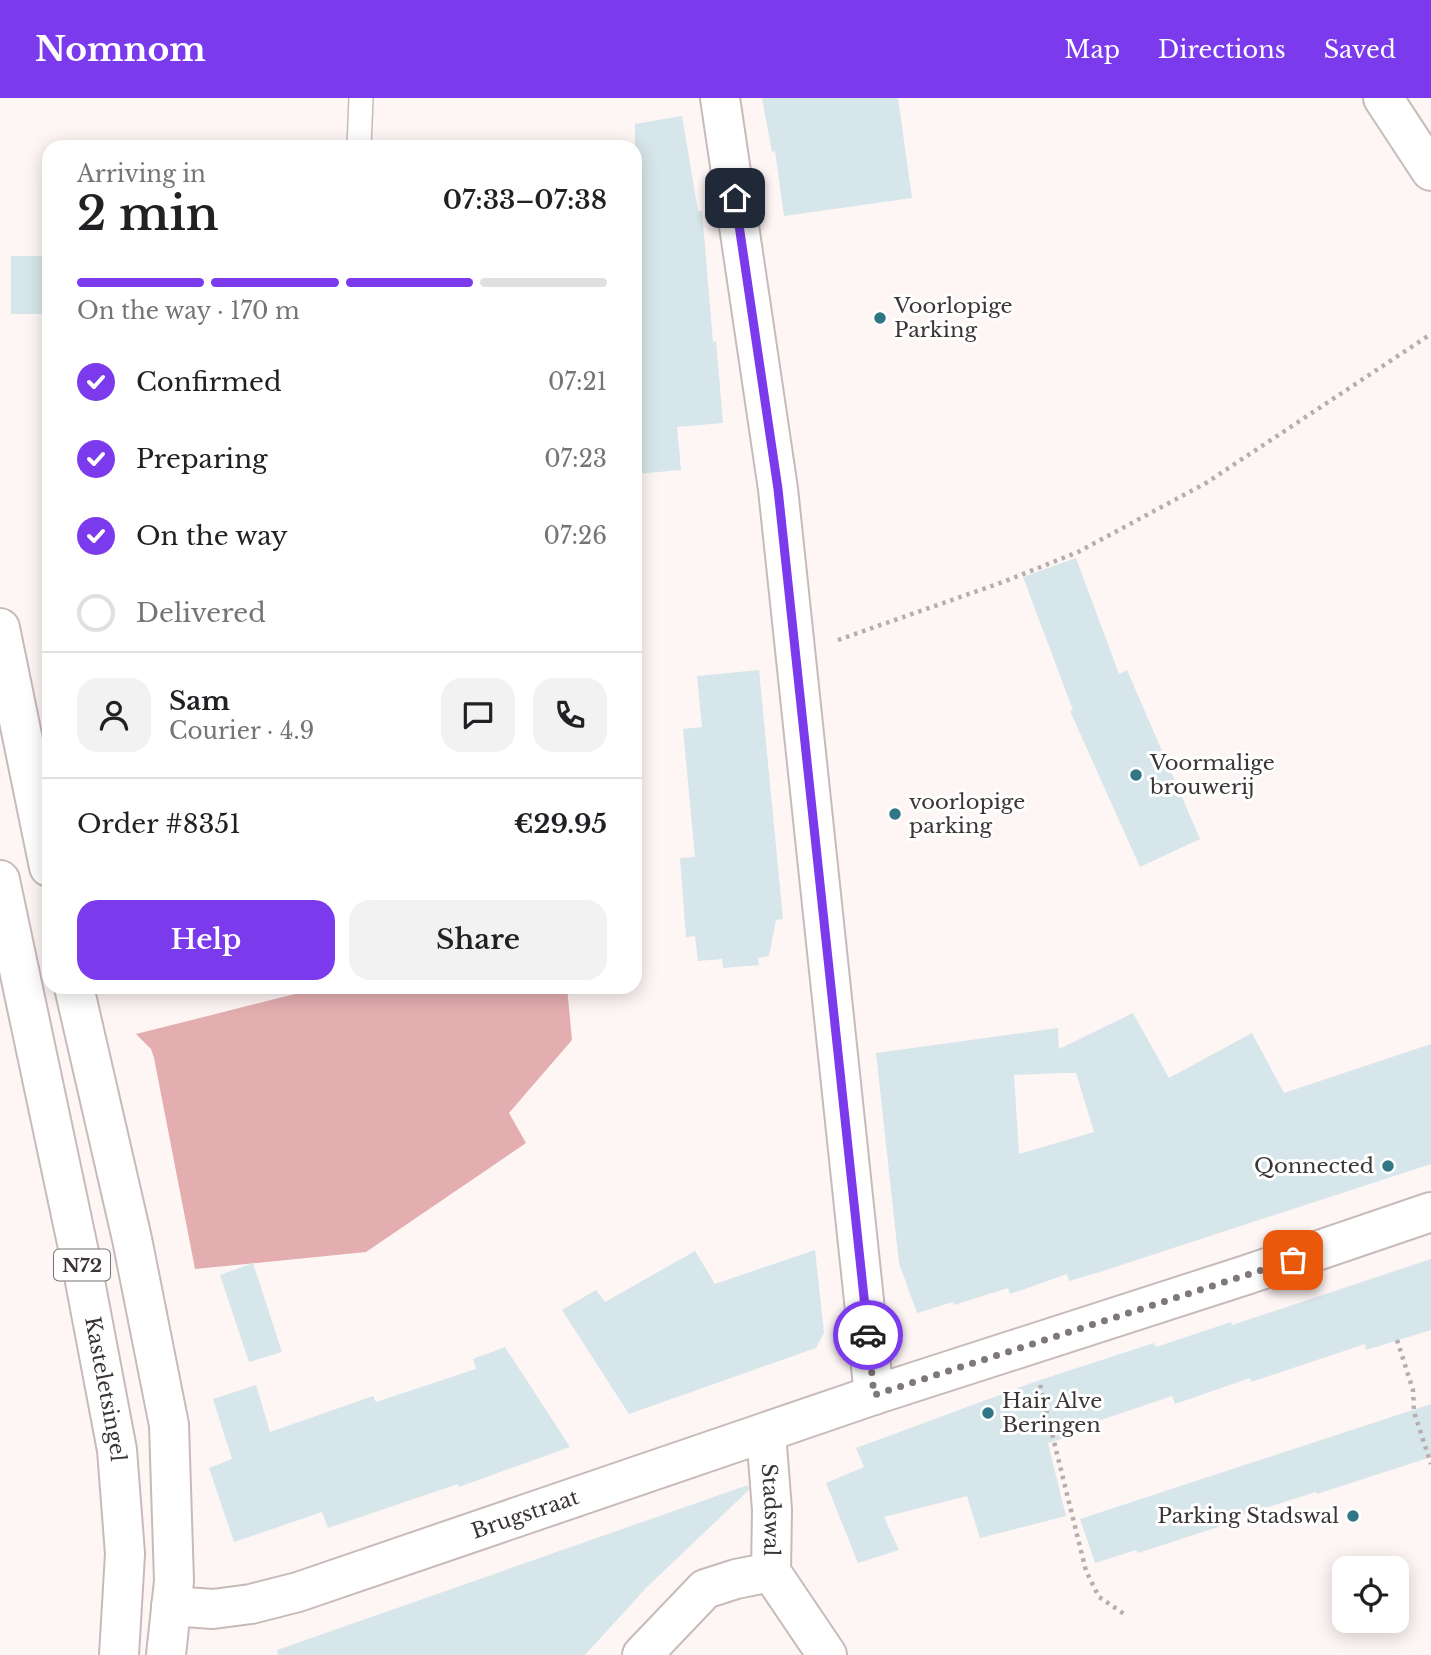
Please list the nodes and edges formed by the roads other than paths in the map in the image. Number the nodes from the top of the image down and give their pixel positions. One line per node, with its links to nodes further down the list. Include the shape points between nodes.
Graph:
1 (360, 98): 4 (lane)
2 (720, 98): 11 (street, via 778,489)
3 (1383, 98): 5 (street)
4 (359, 140)
5 (1431, 171)
6 (0, 628): 7 (street)
7 (42, 833)
8 (0, 880): 15 (street, Kasteletsingel / N72, via 85,1276 117,1450 125,1554)
9 (76, 994): 14 (street, N72, via 169,1425 174,1546)
10 (1431, 1212): 11 (street, Brugstraat)
11 (874, 1395): 12 (street, Brugstraat)
12 (766, 1433): 13 (street, Stadswal); 14 (street, Brugstraat, via 298,1592 213,1609)
13 (771, 1572): 17 (street, via 705,1590); 18 (street, Stadswal)
14 (171, 1606): 16 (street, N72)
15 (119, 1655)
16 (166, 1655)
17 (642, 1655)
18 (827, 1655)

